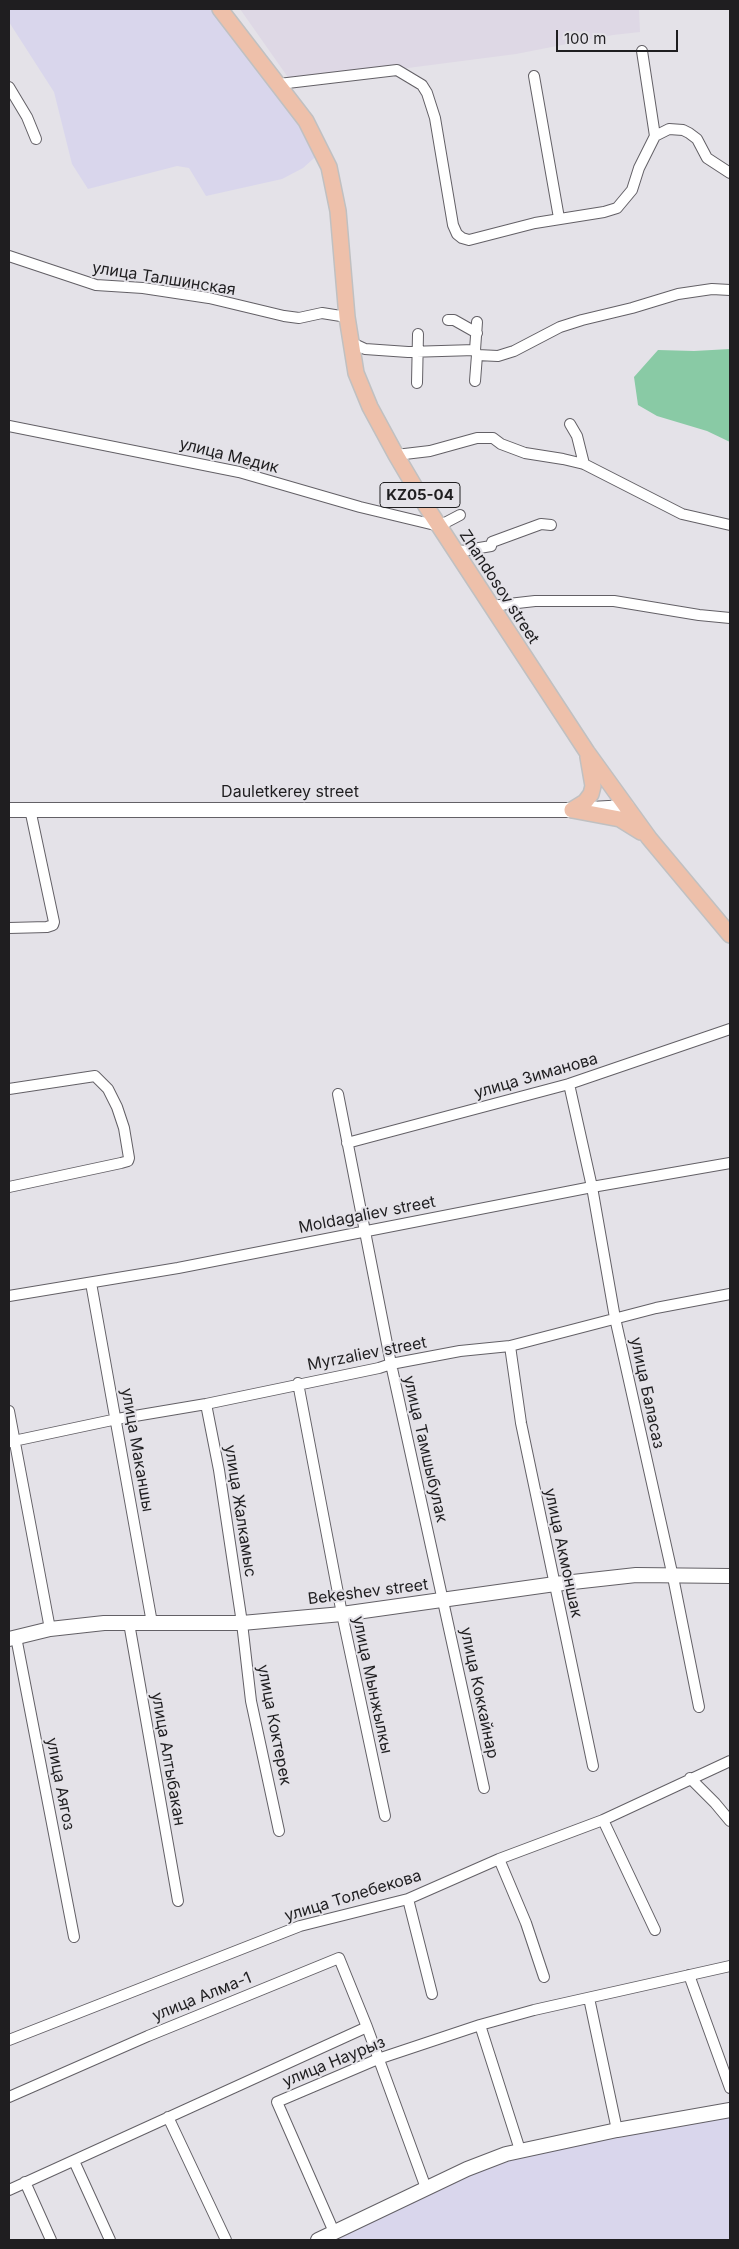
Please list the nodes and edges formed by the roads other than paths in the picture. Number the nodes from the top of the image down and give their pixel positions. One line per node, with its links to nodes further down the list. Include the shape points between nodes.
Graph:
1 (220, 9): 4 (main road, Zhandosov street / KZ05-04)
2 (642, 51): 6 (street)
3 (534, 76): 9 (street)
4 (279, 84): 9 (street, via 397,70 422,85 432,104 452,225 457,234 462,238 476,239); 12 (main road, Zhandosov street / KZ05-04, via 306,121 329,167 338,212)
5 (9, 87): 7 (street)
6 (654, 136): 8 (street, via 669,129 689,132 708,158); 9 (street, via 632,190 617,208)
7 (36, 139)
8 (730, 173)
9 (559, 218)
10 (9, 256): 12 (street, улица Талшинская, via 96,285 209,298 299,318 322,314)
11 (730, 290): 19 (street, via 702,290 662,298 560,327 505,354)
12 (347, 317): 17 (main road, Zhandosov street / KZ05-04)
13 (448, 320): 15 (street)
14 (477, 322): 15 (street)
15 (477, 333): 19 (street)
16 (418, 334): 18 (street)
17 (350, 342): 18 (street, via 365,349); 24 (main road, Zhandosov street / KZ05-04, via 356,373 370,408)
18 (418, 351): 19 (street); 21 (street)
19 (476, 353): 20 (street)
20 (475, 381)
21 (417, 383)
22 (570, 424): 25 (street, via 577,436)
23 (9, 426): 29 (street, улица Медик, via 166,456)
24 (396, 456): 25 (street, via 485,437 525,453); 29 (main road, Zhandosov street / KZ05-04)
25 (584, 464): 28 (street, via 682,514)
26 (460, 515): 29 (street)
27 (551, 525): 30 (street, via 541,524 492,542 491,546)
28 (730, 525)
29 (439, 526): 30 (main road, Zhandosov street / KZ05-04)
30 (456, 552): 31 (main road, Zhandosov street / KZ05-04)
31 (491, 606): 32 (street, via 535,601 614,601); 33 (main road, Zhandosov street / KZ05-04)
32 (730, 618)
33 (587, 752): 34 (main road, Zhandosov street / KZ05-04); 37 (main road, via 593,786 591,794)
34 (627, 807): 37 (main road, Dauletkerey street); 38 (main road, Zhandosov street / KZ05-04)
35 (9, 810): 36 (main road, Dauletkerey street)
36 (30, 810): 37 (main road, Dauletkerey street); 39 (street, via 54,922 47,927)
37 (572, 810): 38 (main road, via 620,819)
38 (649, 838): 40 (main road, Zhandosov street / KZ05-04)
39 (9, 928)
40 (730, 935)
41 (730, 1030): 42 (street, улица Зиманова)
42 (569, 1084): 45 (street, улица Зиманова); 48 (street, улица Баласаз)
43 (9, 1089): 47 (street, via 95,1076 108,1089 117,1107 129,1154 127,1161)
44 (338, 1094): 45 (street, улица Тамшыбулак)
45 (347, 1143): 49 (street, улица Тамшыбулак)
46 (730, 1163): 48 (street, Moldagaliev street)
47 (9, 1187)
48 (592, 1187): 49 (street, Moldagaliev street); 53 (street, улица Баласаз)
49 (364, 1232): 50 (street, Moldagaliev street); 55 (street, улица Тамшыбулак)
50 (91, 1283): 51 (street, Moldagaliev street); 59 (street, улица Маканшы)
51 (9, 1296)
52 (730, 1297): 53 (street, Myrzaliev street)
53 (615, 1318): 54 (street, Myrzaliev street); 61 (street, улица Баласаз)
54 (510, 1346): 55 (street, Myrzaliev street, via 460,1351); 63 (street, улица Акмоншак, via 521,1423)
55 (391, 1364): 56 (street, Myrzaliev street); 64 (street, улица Тамшыбулак)
56 (298, 1383): 57 (street, Myrzaliev street); 65 (street, улица Мынжылкы)
57 (206, 1404): 59 (street, Myrzaliev street); 68 (street, улица Жалкамыс)
58 (9, 1412): 60 (street)
59 (117, 1419): 60 (street, Myrzaliev street); 67 (street, улица Маканшы)
60 (12, 1441): 69 (street)
61 (672, 1575): 62 (main road, Bekeshev street); 63 (main road, Bekeshev street, via 636,1575); 71 (street, улица Баласаз)
62 (730, 1576)
63 (555, 1584): 64 (main road, Bekeshev street); 73 (street, улица Акмоншак)
64 (444, 1603): 65 (main road, Bekeshev street); 75 (street, улица Коккайнар)
65 (342, 1614): 68 (main road, Bekeshev street); 76 (street, улица Мынжылкы)
66 (129, 1623): 67 (main road, Bekeshev street); 69 (main road, Bekeshev street); 82 (street, улица Алтыбакан)
67 (152, 1623): 68 (main road, Bekeshev street)
68 (242, 1623): 79 (street, улица Коктерек, via 251,1701)
69 (50, 1629): 70 (main road, Bekeshev street)
70 (12, 1638): 84 (street, улица Аягоз)
71 (699, 1707)
72 (730, 1761): 74 (street, улица Толебекова)
73 (593, 1766)
74 (690, 1778): 77 (street, улица Толебекова); 78 (street)
75 (484, 1788)
76 (385, 1816)
77 (604, 1820): 80 (street, улица Толебекова); 83 (street)
78 (730, 1822)
79 (279, 1831)
80 (499, 1859): 81 (street, улица Толебекова); 87 (street, via 526,1923)
81 (408, 1899): 88 (street); 92 (street, улица Толебекова, via 300,1926)
82 (178, 1901)
83 (655, 1930)
84 (74, 1937)
85 (730, 1966): 86 (street, улица Наурыз)
86 (689, 1974): 89 (street, улица Наурыз); 94 (street)
87 (544, 1978)
88 (432, 1994)
89 (589, 1998): 90 (street, улица Наурыз); 98 (street)
90 (480, 2025): 93 (street, улица Наурыз); 99 (street)
91 (367, 2027): 93 (street, улица Алма-1); 95 (street, улица Алма-1, via 339,1958); 97 (street)
92 (9, 2040)
93 (378, 2059): 102 (street, улица Алма-1); 104 (street, улица Наурыз, via 277,2102)
94 (730, 2088)
95 (9, 2097)
96 (730, 2110): 98 (main road)
97 (168, 2117): 100 (street); 107 (street)
98 (617, 2130): 99 (main road)
99 (520, 2150): 102 (main road, via 466,2169)
100 (74, 2161): 101 (street); 106 (street)
101 (26, 2182): 103 (street); 105 (street)
102 (426, 2188): 104 (main road)
103 (9, 2190)
104 (334, 2232): 108 (main road)
105 (51, 2240)
106 (110, 2240)
107 (226, 2240)
108 (318, 2240)

